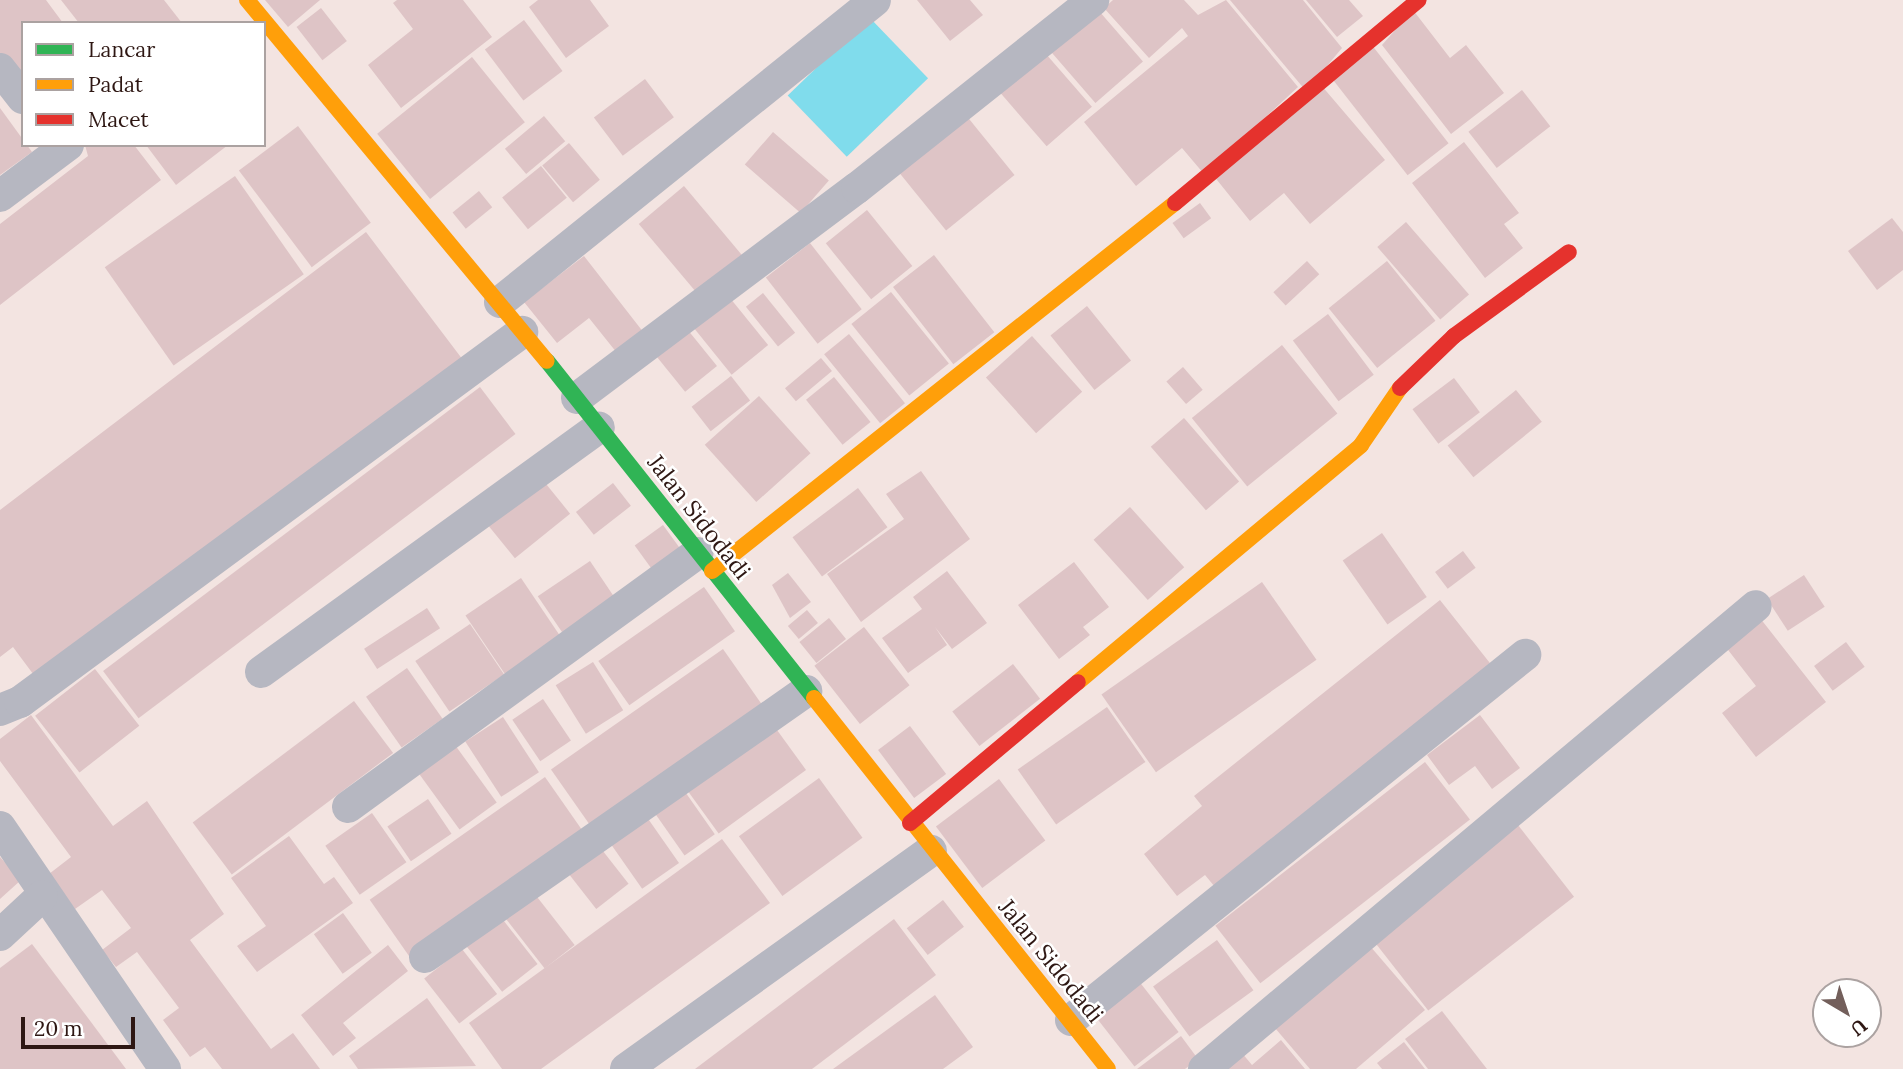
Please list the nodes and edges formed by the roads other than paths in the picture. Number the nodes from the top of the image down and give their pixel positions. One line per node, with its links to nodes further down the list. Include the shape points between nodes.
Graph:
1 (875, 0): 10 (street)
2 (1093, 0): 12 (street, via 857,188)
3 (1419, 0): 14 (street, via 1090,274)
4 (266, 35): 10 (street, Jalan Sidodadi)
5 (0, 69): 6 (street)
6 (21, 95)
7 (63, 147): 8 (street)
8 (0, 196)
9 (1569, 252): 21 (street, via 1454,336 1400,388 1361,445)
10 (500, 302): 11 (street, Jalan Sidodadi)
11 (522, 332): 12 (street, Jalan Sidodadi); 19 (street, via 20,702)
12 (577, 398): 13 (street, Jalan Sidodadi)
13 (598, 427): 14 (street, Jalan Sidodadi); 17 (street)
14 (705, 562): 18 (street, Jalan Sidodadi); 20 (street)
15 (1756, 606): 31 (street)
16 (1525, 655): 27 (street)
17 (261, 672)
18 (807, 691): 21 (street, Jalan Sidodadi); 26 (street)
19 (0, 710)
20 (348, 807)
21 (910, 823): 23 (street, Jalan Sidodadi)
22 (0, 827): 24 (street)
23 (931, 850): 27 (street, Jalan Sidodadi); 29 (street)
24 (42, 895): 25 (street); 28 (street)
25 (0, 935)
26 (425, 957)
27 (1070, 1020): 30 (street, Jalan Sidodadi)
28 (165, 1069)
29 (626, 1069)
30 (1108, 1069)
31 (1205, 1069)

